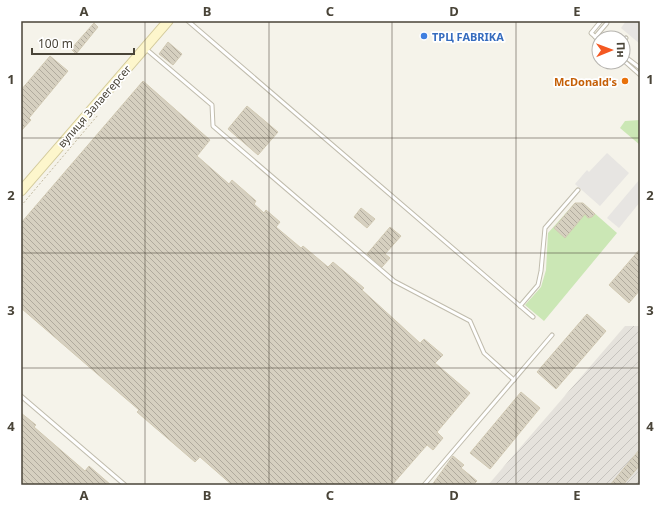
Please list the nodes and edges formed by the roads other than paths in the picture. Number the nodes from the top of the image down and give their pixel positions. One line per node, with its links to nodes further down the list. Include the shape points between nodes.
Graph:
1 (168, 21): 7 (main road, вулиця Залаегерсег)
2 (188, 21): 14 (lane)
3 (601, 21): 5 (lane)
4 (607, 23): 6 (lane)
5 (594, 30)
6 (601, 30)
7 (145, 48): 12 (main road, вулиця Залаегерсег); 17 (lane, via 212,105 213,126 394,281 470,321 484,353)
8 (631, 61): 10 (lane)
9 (631, 67): 11 (lane)
10 (640, 68)
11 (640, 75)
12 (21, 190)
13 (578, 190): 14 (lane, via 545,228 542,271 538,285)
14 (520, 306): 15 (lane)
15 (532, 316)
16 (552, 335): 17 (lane)
17 (514, 380): 20 (lane)
18 (21, 396): 19 (lane)
19 (125, 485)
20 (424, 485)

